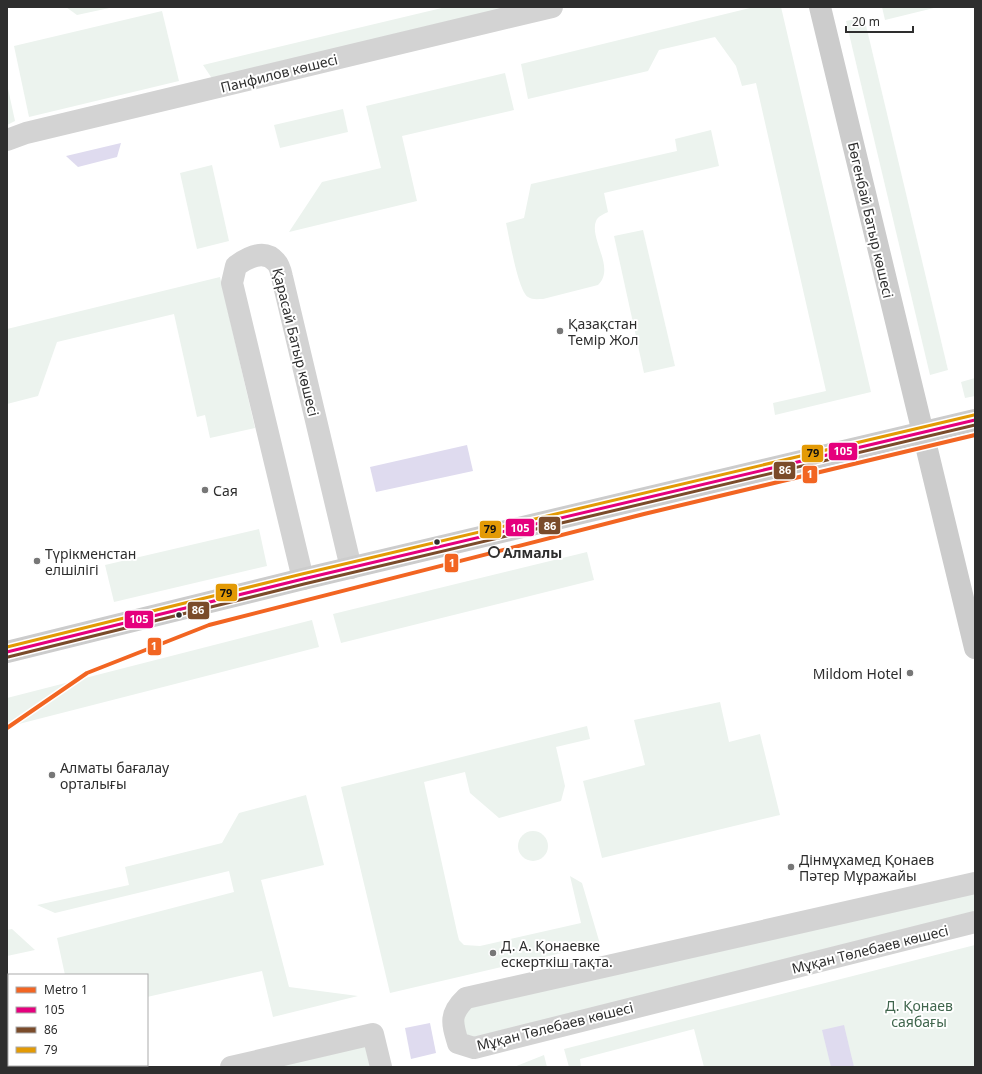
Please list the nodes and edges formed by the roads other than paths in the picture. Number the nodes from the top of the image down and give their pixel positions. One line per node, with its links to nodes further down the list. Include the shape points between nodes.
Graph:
1 (552, 7): 3 (street, Панфилов көшесі, via 26,133)
2 (820, 7): 5 (main road, Бөгенбай Батыр көшесі)
3 (7, 140)
4 (975, 420): 5 (main road)
5 (922, 433): 6 (main road); 8 (main road)
6 (351, 568): 7 (main road); 7 (street, Қарасай Батыр көшесі, via 282,277 276,262 265,256 252,255 236,266 232,283)
7 (303, 579): 9 (main road)
8 (975, 648)
9 (7, 652)
10 (975, 883): 11 (street, Мұқан Төлебаев көшесі, via 466,998 457,1007 452,1022 458,1043 474,1048)
11 (975, 922)
12 (231, 1067): 13 (street, via 372,1034)
13 (380, 1067)

